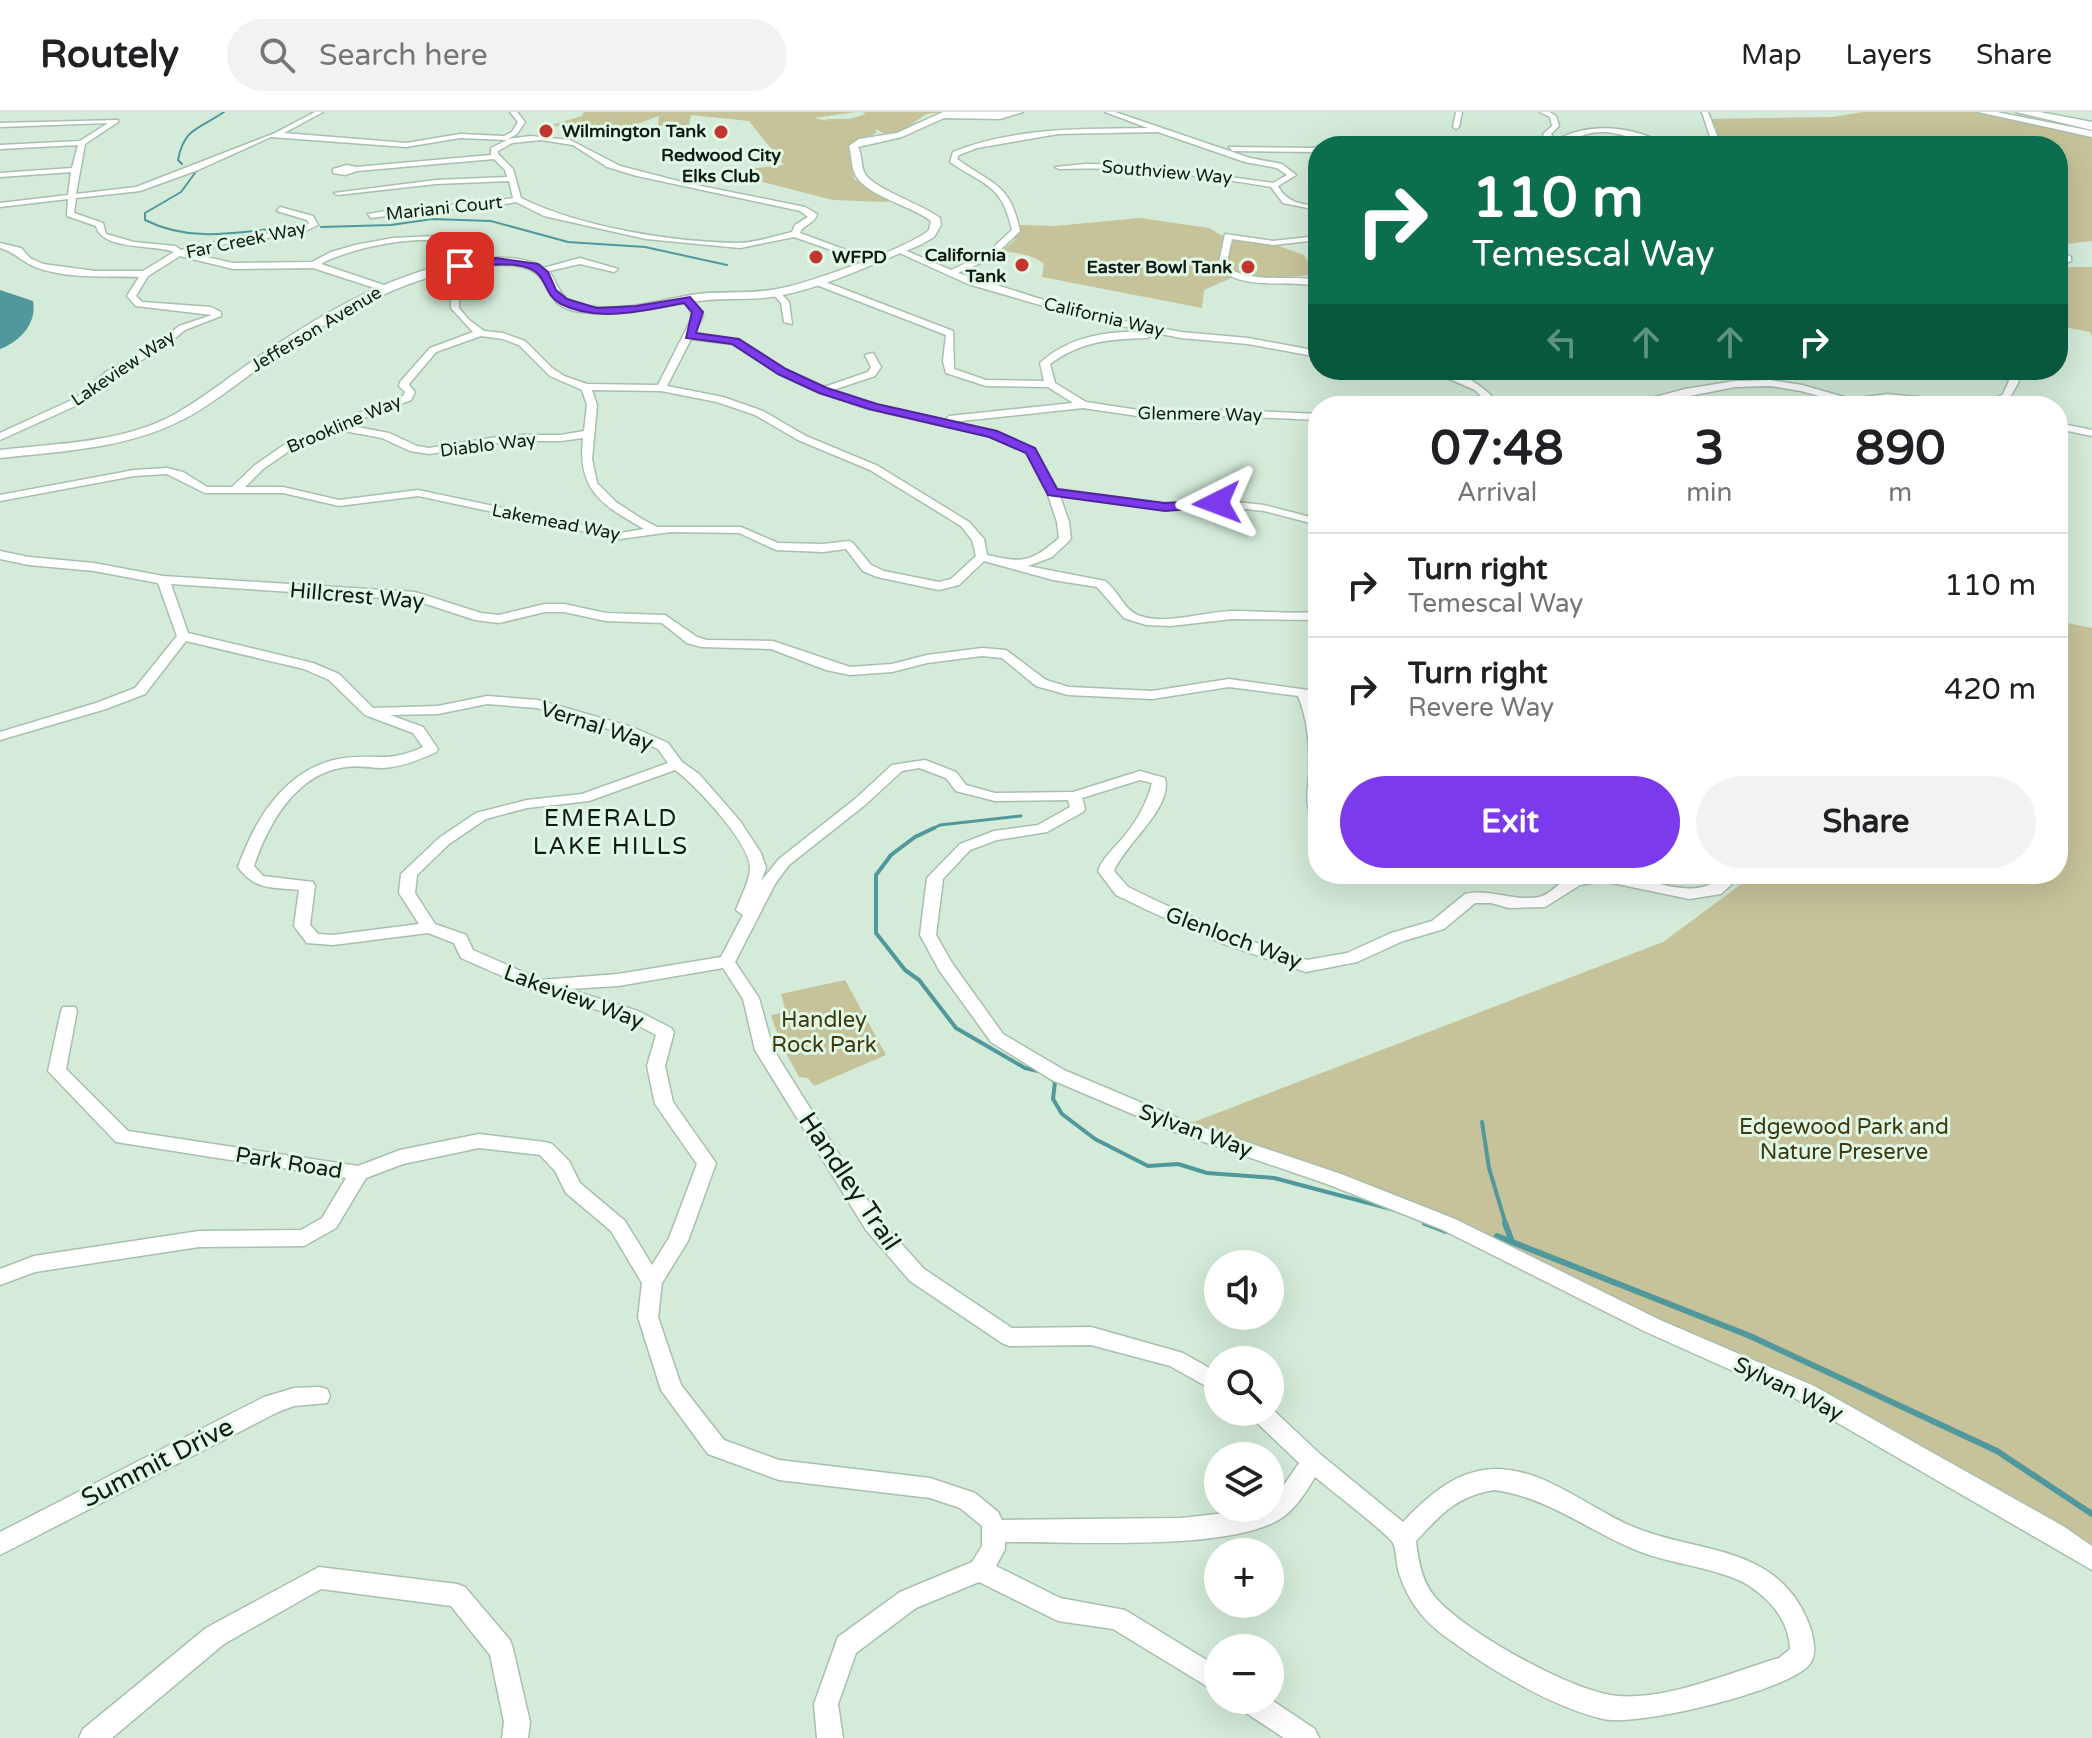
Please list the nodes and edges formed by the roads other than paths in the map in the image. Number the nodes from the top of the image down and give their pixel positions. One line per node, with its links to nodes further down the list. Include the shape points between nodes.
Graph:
1 (320, 112): 18 (street)
2 (1019, 112): 45 (street, via 943,115 899,135 853,146 859,174 869,185 936,220 928,237)
3 (1108, 112): 17 (street)
4 (1346, 112): 12 (street)
5 (1459, 112): 16 (street)
6 (1543, 112): 20 (street, via 1553,116 1556,126)
7 (1705, 112): 23 (street)
8 (1983, 112): 19 (main road)
9 (2022, 112): 15 (highway)
10 (2055, 112): 13 (highway)
11 (519, 115): 18 (street, via 522,122 515,133 499,139 460,136 396,145)
12 (1356, 115)
13 (2092, 119)
14 (0, 125): 24 (street, via 116,121)
15 (2092, 126)
16 (1456, 127)
17 (1156, 130): 26 (street); 54 (street, via 1058,132 956,154 957,164 1002,191 1013,210 1016,231 989,256)
18 (278, 134): 36 (street, via 128,191)
19 (2092, 134)
20 (1548, 136)
21 (1576, 136): 22 (street, via 1608,129)
22 (1639, 136)
23 (1713, 136)
24 (82, 143): 25 (street); 31 (street)
25 (0, 147)
26 (1212, 148): 27 (street); 34 (street, via 1292,174)
27 (1308, 150)
28 (496, 157): 30 (street); 33 (street); 42 (street, via 494,150 512,141 546,138 576,143 614,168 813,214)
29 (1059, 167): 34 (street, Southview Way, via 1152,167)
30 (356, 169)
31 (75, 170): 32 (street); 36 (street)
32 (0, 175)
33 (511, 179): 35 (street); 37 (street)
34 (1274, 185): 39 (street, via 1287,202)
35 (338, 193)
36 (72, 198): 38 (street); 46 (street, via 70,214 100,225 103,235)
37 (517, 199): 41 (street, Mariani Court); 42 (street, via 547,214 646,237 740,246)
38 (0, 205)
39 (1308, 206)
40 (280, 209): 46 (street, Far Creek Way, via 310,218 314,225)
41 (371, 216)
42 (795, 234): 47 (street)
43 (1308, 239): 55 (street, via 1273,243 1228,236 1222,267 1239,277)
44 (0, 245): 53 (street, via 18,250 22,258 43,268)
45 (897, 250): 47 (street); 54 (street, California Way)
46 (179, 253): 49 (street, via 233,266); 53 (street, Far Creek Way)
47 (869, 260): 56 (street)
48 (478, 262): 49 (street, via 468,244 426,237 340,251); 50 (street, Jefferson Avenue); 52 (street, Jefferson Avenue, via 514,262)
49 (314, 265): 57 (street)
50 (449, 269): 57 (street, Jefferson Avenue); 61 (street, via 457,281 455,308)
51 (614, 269): 52 (street, via 580,261)
52 (540, 270): 59 (street, via 552,291 578,308 621,311)
53 (145, 274): 81 (street, Lakeview Way, via 131,296 139,304 218,314 176,331 159,347 109,374 80,400)
54 (950, 274): 62 (street, California Way, via 1091,317)
55 (1308, 280)
56 (817, 282): 58 (street); 67 (street, via 950,333 949,371 962,378)
57 (384, 288): 82 (street, Jefferson Avenue, via 275,351 181,416 150,430 108,442)
58 (776, 293): 59 (street); 60 (street, via 785,302)
59 (687, 299): 63 (street, via 697,312)
60 (789, 322)
61 (477, 334): 68 (street, via 520,342 552,373); 77 (street, Brookline Way, via 428,353 405,382 409,396)
62 (1181, 335): 64 (street, California Way); 67 (street, via 1087,338 1045,363)
63 (690, 336): 69 (street); 70 (street, via 735,342)
64 (1308, 352)
65 (870, 355): 70 (street, via 876,367 872,374)
66 (1460, 380): 71 (street)
67 (1050, 384): 74 (street)
68 (585, 387): 69 (street); 80 (street, via 591,396)
69 (661, 388): 89 (street, via 759,413 802,438 874,468 965,524 978,539)
70 (823, 390): 76 (street)
71 (1487, 396)
72 (1674, 396): 73 (street, via 1770,383)
73 (1830, 396)
74 (1083, 405): 75 (street, Glenmere Way, via 1158,416); 76 (street)
75 (1308, 417)
76 (929, 421): 84 (street, via 992,434 1031,451)
77 (344, 428): 80 (street, Diablo Way, via 371,431 429,451 510,438); 83 (street, Brookline Way, via 288,447)
78 (2068, 428): 79 (street)
79 (2092, 433)
80 (588, 434): 87 (street, via 586,470 594,487)
81 (0, 437)
82 (0, 454)
83 (234, 491): 85 (street, Lakemead Way, via 205,490 173,472 151,471); 87 (street, Lakemead Way, via 283,490 339,503 418,493 603,534)
84 (1053, 492): 86 (street, via 1165,507 1217,503 1264,508); 90 (street, via 1065,539 1048,554)
85 (0, 498)
86 (1308, 519)
87 (655, 531): 89 (street, Lakemead Way, via 741,530 776,546 849,545 867,568 939,586 955,582)
88 (0, 555): 91 (street)
89 (982, 557): 90 (street)
90 (1020, 565): 92 (street, via 1097,582 1123,612 1140,619)
91 (163, 580): 93 (street); 94 (street, Hillcrest Way, via 415,596 499,619 564,608 606,617 665,619 706,644 773,645 850,671 982,652 1006,654 1041,683 1068,691 1152,695 1229,683 1289,689 1303,693)
92 (1308, 618)
93 (183, 636): 95 (street, via 308,666 334,677); 96 (street, via 140,691)
94 (1308, 703)
95 (370, 712): 97 (street, Vernal Way, via 438,710 487,700 538,704 627,730 663,746); 102 (street, via 418,730 431,749 390,763 342,763 311,773 288,791 252,844 246,867 258,880 307,886 302,926 313,939)
96 (0, 736)
97 (677, 765): 102 (street, via 584,798 481,816 409,874 407,893); 103 (street, Vernal Way, via 733,821 753,853 758,868 739,922)
98 (1074, 796): 99 (street, Glenloch Way, via 1140,775 1160,781 1159,791 1106,871 1122,891 1153,906 1306,966 1351,958 1438,925 1471,898 1545,902); 103 (street, via 995,797 961,788 951,775 920,763 897,768 784,862); 117 (street, Sylvan Way, via 1078,809 1066,818 965,847 935,878 928,935 997,1038 1058,1075 1181,1127 1448,1224 1653,1326 1806,1393)
99 (1571, 884)
100 (1641, 884): 101 (street, Glenloch Way, via 1689,894)
101 (1723, 884)
102 (429, 928): 105 (street, Lakeview Way, via 460,939 467,954)
103 (744, 934): 104 (street, Vernal Way)
104 (727, 962): 105 (street, via 618,980); 110 (street, Handley Trail, via 751,998 764,1050 873,1225 917,1275 1009,1337 1091,1336 1176,1359)
105 (538, 985): 109 (street, Lakeview Way, via 632,1015 665,1032 656,1066 664,1104 707,1163 678,1241)
106 (69, 1011): 107 (street, Park Road, via 57,1071 123,1137)
107 (359, 1173): 108 (street, Park Road, via 329,1223 304,1238 199,1239 34,1264); 109 (street, via 400,1157 479,1141 545,1149 573,1188 618,1226)
108 (0, 1277)
109 (652, 1282): 114 (street, Lakeview Way, via 648,1317 672,1390 716,1447 779,1470 930,1488 967,1500 990,1519)
110 (1204, 1376)
111 (319, 1396): 116 (street, Summit Drive, via 272,1404)
112 (1276, 1426): 113 (street)
113 (1312, 1461): 114 (street, via 1296,1490 1268,1515 1234,1526); 115 (street)
114 (995, 1531): 118 (street, via 993,1549)
115 (1404, 1537): 115 (street, via 1449,1494 1506,1480 1527,1484 1630,1537 1763,1580 1781,1597 1803,1635 1802,1655 1786,1668 1641,1708 1589,1704 1558,1691 1443,1621 1416,1585)
116 (0, 1544)
117 (2092, 1559)
118 (980, 1570): 119 (street, via 1058,1609 1117,1618); 123 (street, via 908,1600 847,1645 826,1704)
119 (1204, 1672)
120 (1270, 1714): 124 (street)
121 (92, 1738): 122 (street, via 215,1636 319,1578 457,1595 501,1649 517,1722)
122 (515, 1738)
123 (830, 1738)
124 (1306, 1738)

